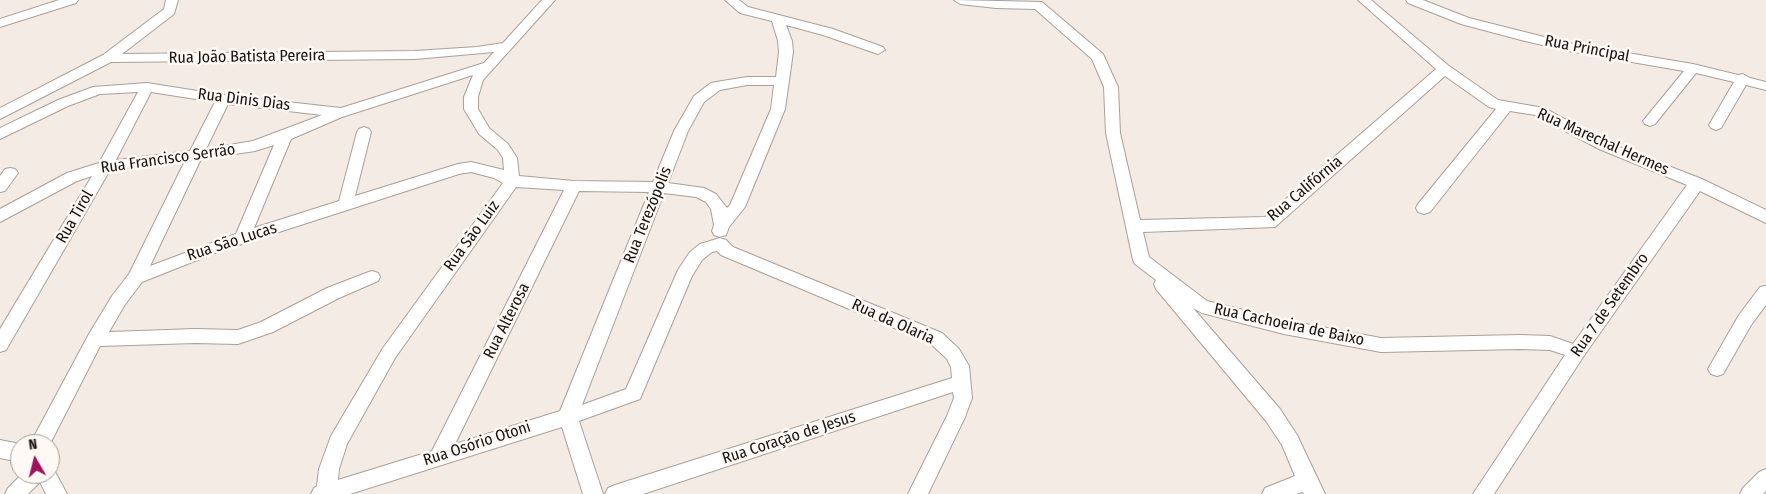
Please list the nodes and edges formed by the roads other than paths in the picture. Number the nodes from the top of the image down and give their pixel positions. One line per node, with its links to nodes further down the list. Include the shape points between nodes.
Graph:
1 (72, 0): 9 (street)
2 (172, 0): 12 (street, via 170,10 155,24)
3 (549, 0): 10 (street)
4 (731, 0): 8 (street, via 744,10)
5 (960, 0): 42 (street, via 1038,5 1098,56 1110,87 1113,133)
6 (1364, 0): 15 (street, Rua Marechal Hermes)
7 (1412, 0): 14 (street, Rua Principal, via 1518,35)
8 (777, 18): 11 (street); 17 (street, via 785,41)
9 (0, 23)
10 (507, 46): 12 (street, Rua João Batista Pereira, via 415,55); 13 (street)
11 (878, 50)
12 (108, 58): 23 (street, Rua João Batista Pereira)
13 (491, 65): 22 (street, Rua Dinis Dias); 32 (street, via 477,79 471,110 484,131 503,147 510,158)
14 (1692, 68): 16 (street, Rua Principal); 24 (street)
15 (1444, 69): 21 (street, Rua Marechal Hermes, via 1494,104); 42 (street, Rua Califórnia, via 1269,223)
16 (1742, 78): 18 (street, Rua Principal); 25 (street)
17 (783, 81): 36 (street, Rua Terezópolis, via 731,82 716,86 699,99 681,131); 41 (street, via 778,109 765,142 737,207)
18 (1766, 86)
19 (147, 87): 20 (street, Rua Dinis Dias); 27 (street, Rua Dinis Dias, via 98,90 62,103); 30 (street, Rua Tirol)
20 (223, 99): 22 (street, Rua Dinis Dias); 29 (street)
21 (1506, 106): 33 (street, Rua Marechal Hermes, via 1539,111 1604,146); 38 (street)
22 (342, 113): 28 (street, Rua Francisco Serrão)
23 (0, 114)
24 (1650, 121)
25 (1716, 124)
26 (364, 132): 37 (street, via 350,181)
27 (0, 134)
28 (285, 136): 29 (street, Rua Francisco Serrão, via 255,146); 43 (street)
29 (197, 155): 30 (street, Rua Francisco Serrão); 47 (street)
30 (105, 166): 39 (street, Rua Francisco Serrão, via 72,177); 50 (street, Rua Tirol)
31 (10, 173): 35 (street)
32 (512, 181): 34 (street); 37 (street, Rua São Lucas, via 488,170 458,169); 60 (street, Rua São Luiz, via 389,353 338,442)
33 (1697, 183): 40 (street); 51 (street, Rua 7 de Setembro)
34 (574, 186): 36 (street); 56 (street, Rua Alterosa)
35 (0, 187)
36 (660, 188): 41 (street, via 699,192 711,198 719,207); 54 (street, Rua Terezópolis)
37 (347, 205): 43 (street, Rua São Lucas)
38 (1424, 208)
39 (0, 216)
40 (1766, 217)
41 (722, 225): 44 (street)
42 (1135, 226): 45 (street)
43 (242, 238): 47 (street, Rua São Lucas)
44 (720, 244): 53 (street, Rua da Olaria, via 727,251 936,338 953,354 960,366); 54 (street, Rua Osório Otoni, via 706,248 696,256 684,274 633,394)
45 (1141, 260): 51 (street, Rua Cachoeira de Baixo, via 1202,306 1284,327 1381,345 1520,342 1550,344); 59 (street, via 1273,415 1290,441)
46 (372, 276): 49 (street, via 248,335)
47 (136, 278): 49 (street, Rua São Lucas, via 118,300)
48 (1766, 292): 52 (street, via 1745,320)
49 (95, 339): 55 (street, Rua São Lucas)
50 (0, 345)
51 (1577, 352): 66 (street, Rua 7 de Setembro)
52 (1717, 369)
53 (962, 382): 63 (street, Rua Coração de Jesus); 64 (street, Rua da Olaria, via 963,398 956,417)
54 (568, 416): 56 (street, Rua Osório Otoni); 62 (street)
55 (45, 434)
56 (439, 456): 60 (street, Rua Osório Otoni)
57 (1766, 478): 67 (street)
58 (25, 484): 61 (street)
59 (1311, 487): 65 (street)
60 (323, 493)
61 (15, 494)
62 (593, 494)
63 (615, 494)
64 (918, 494)
65 (1272, 494)
66 (1483, 494)
67 (1750, 494)

